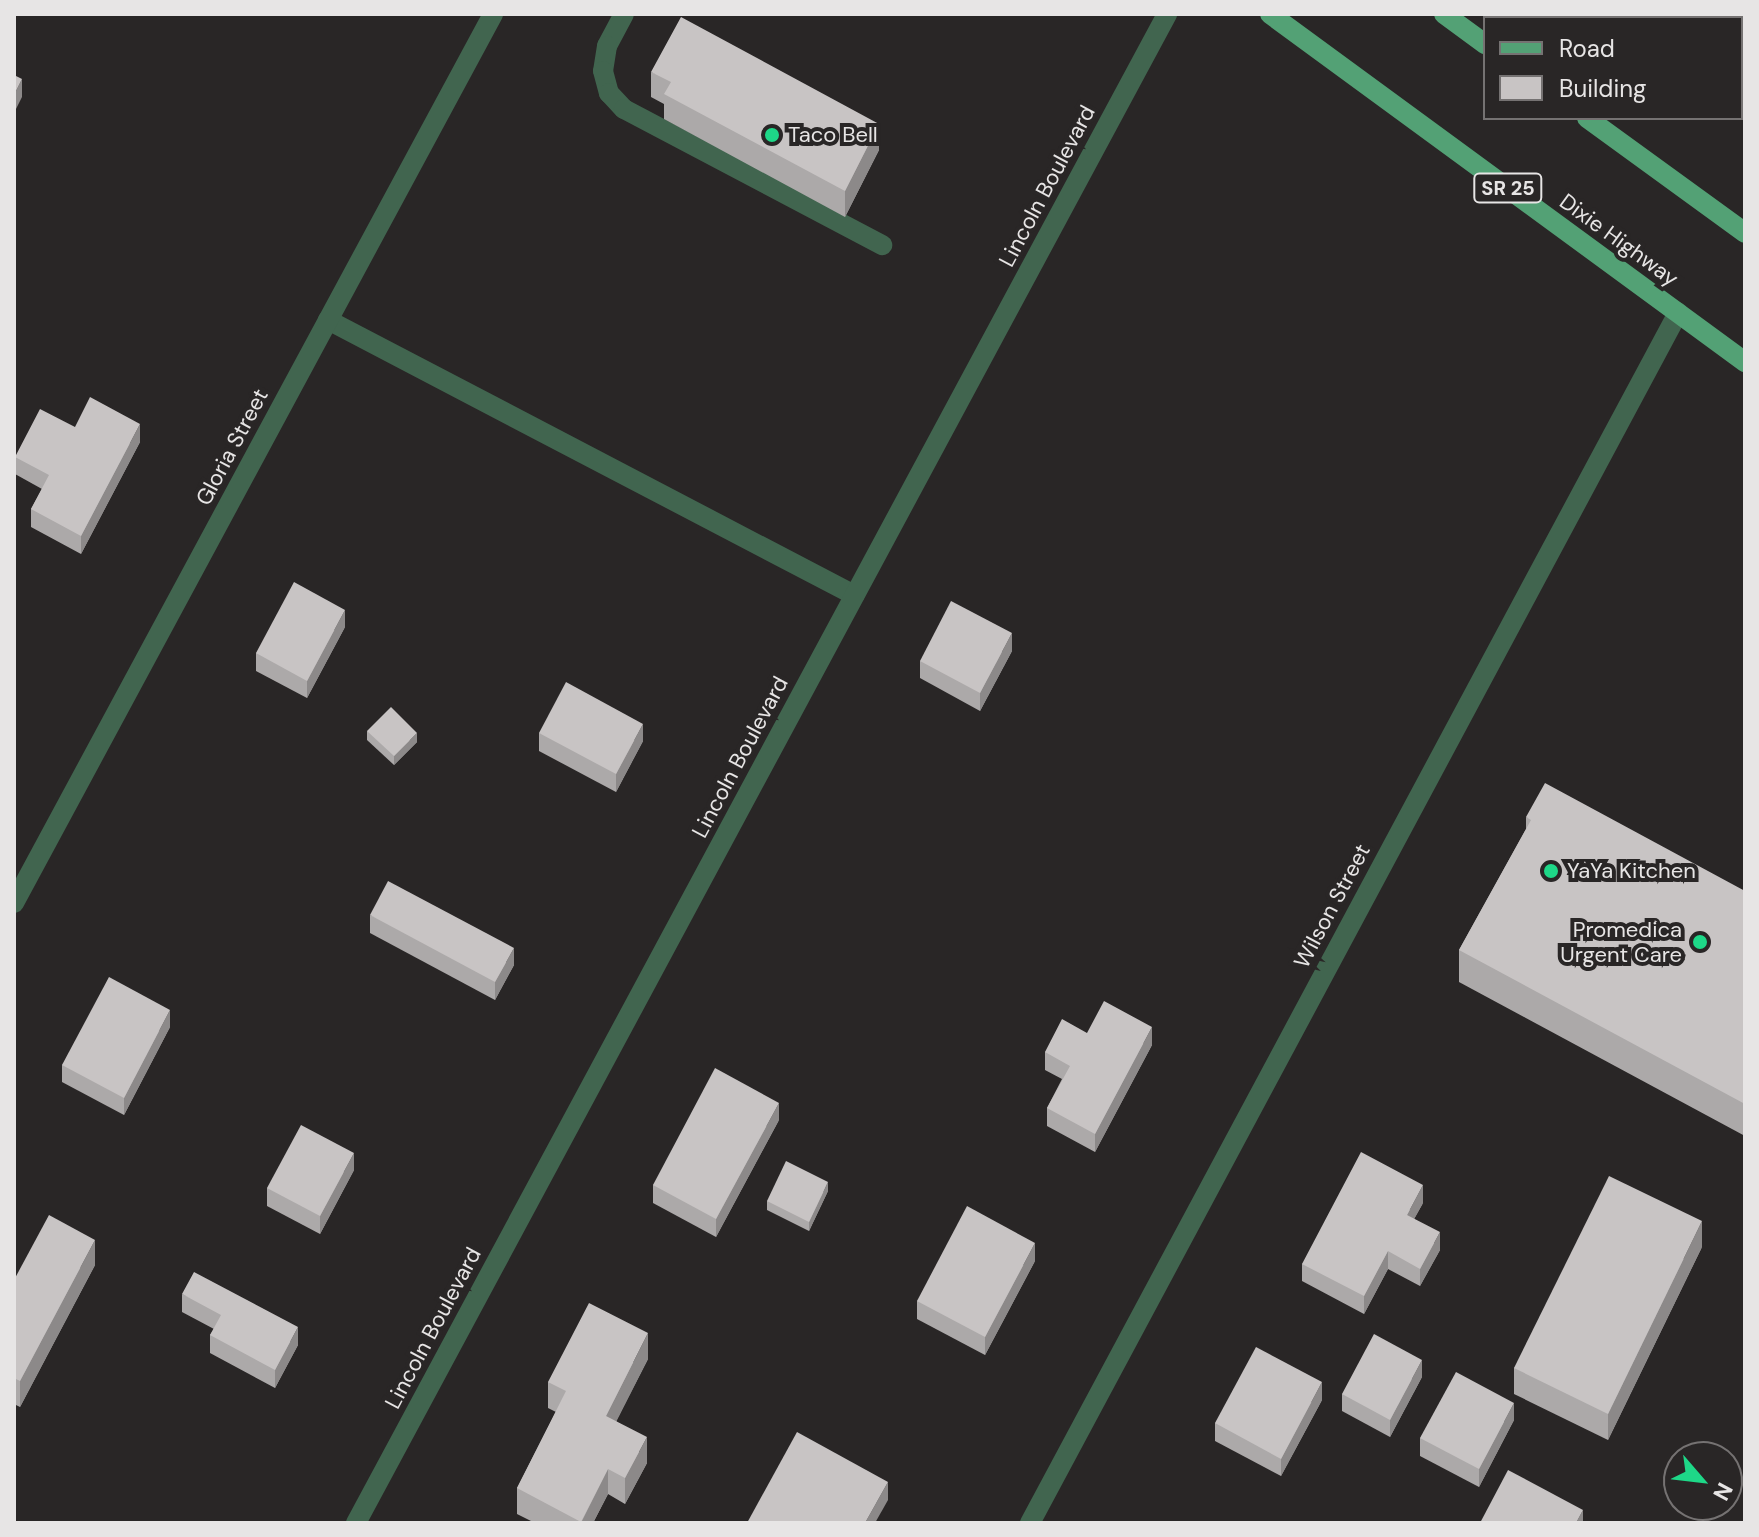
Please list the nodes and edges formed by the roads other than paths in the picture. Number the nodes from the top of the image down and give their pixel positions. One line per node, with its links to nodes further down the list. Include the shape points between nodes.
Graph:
1 (493, 14): 11 (street, Gloria Street)
2 (624, 14): 9 (street, via 607,46 603,71 609,93 624,109)
3 (1167, 14): 13 (street, Lincoln Boulevard)
4 (1270, 14): 10 (main road, Dixie Highway / SR 25)
5 (1444, 14): 6 (main road)
6 (1483, 43)
7 (1590, 120): 8 (main road)
8 (1745, 233)
9 (882, 245)
10 (1678, 313): 12 (main road, Dixie Highway / SR 25); 16 (street, Wilson Street)
11 (328, 320): 13 (street); 14 (street, Gloria Street)
12 (1745, 362)
13 (854, 595): 15 (street, Lincoln Boulevard)
14 (14, 903)
15 (356, 1523)
16 (1030, 1523)

